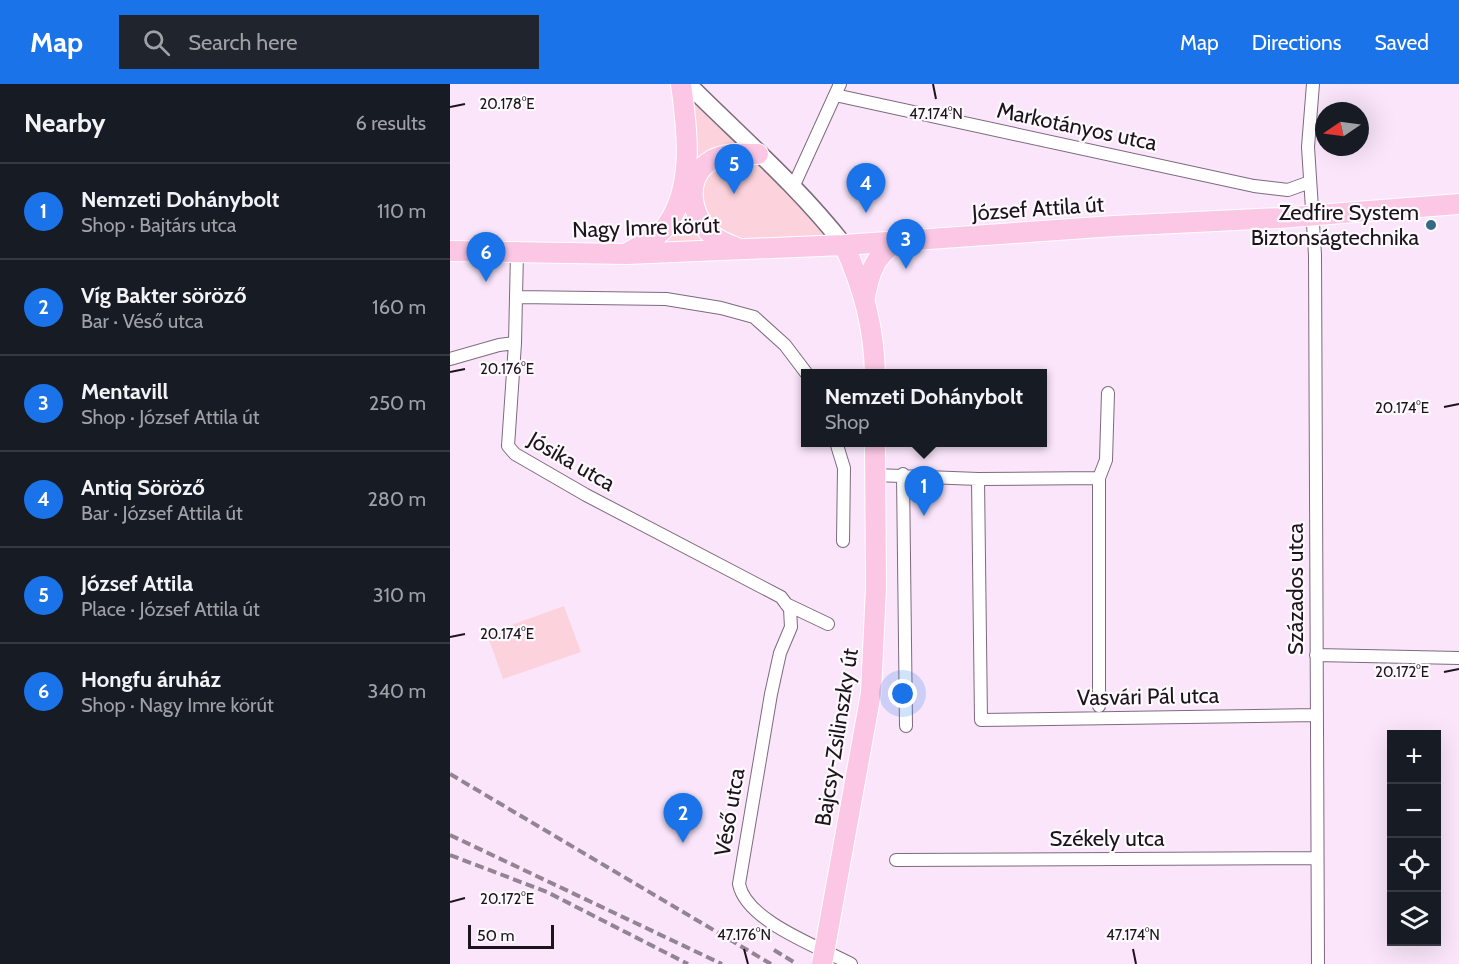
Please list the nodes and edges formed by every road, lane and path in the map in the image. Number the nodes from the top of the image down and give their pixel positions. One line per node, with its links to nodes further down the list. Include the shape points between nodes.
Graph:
1 (681, 84): 15 (main road, via 687,165 680,197 667,226)
2 (688, 84): 5 (street)
3 (1313, 84): 6 (street, Százados utca)
4 (837, 89): 6 (street, Markotányos utca, via 1254,186 1288,190); 7 (street)
5 (758, 154): 7 (street); 12 (main road, via 727,154 713,159 694,181 693,204 702,221 715,238)
6 (1310, 182): 9 (street, Százados utca)
7 (794, 185): 11 (street)
8 (1459, 204): 9 (main road, József Attila út)
9 (1311, 215): 10 (main road, József Attila út); 32 (street, Százados utca, via 1315,255)
10 (896, 243): 11 (main road, József Attila út); 17 (main road, via 875,261)
11 (844, 245): 12 (main road, Nagy Imre körút); 17 (main road)
12 (736, 248): 15 (main road, Nagy Imre körút)
13 (450, 251): 14 (main road, Nagy Imre körút)
14 (517, 252): 15 (main road, Nagy Imre körút); 16 (street, Jósika utca)
15 (627, 254)
16 (518, 297): 18 (street, Jósika utca); 20 (street, via 666,299 721,308 754,317 785,345)
17 (865, 297): 21 (main road)
18 (515, 343): 19 (street); 30 (street, Jósika utca, via 508,446 515,454 781,597)
19 (450, 359)
20 (803, 369)
21 (875, 369)
22 (1108, 393): 27 (street, via 1106,460)
23 (838, 447): 29 (street, via 844,468)
24 (875, 447): 26 (main road, Bajcsy-Zsilinszky út)
25 (903, 474): 26 (street); 28 (street); 36 (street)
26 (875, 475): 39 (main road, Bajcsy-Zsilinszky út, bridge, via 872,693)
27 (1099, 478): 28 (street); 34 (street)
28 (978, 479): 35 (street, Vasvári Pál utca, via 981,720)
29 (843, 541)
30 (788, 607): 31 (street, Jósika utca); 40 (street, Véső utca, via 791,627 780,653 771,694 739,884 746,902 761,916)
31 (828, 624)
32 (1316, 655): 33 (street); 35 (street, Százados utca)
33 (1459, 658)
34 (1099, 706)
35 (1316, 715): 37 (street, Százados utca)
36 (906, 726)
37 (1317, 858): 38 (street, Székely utca); 41 (street, Százados utca)
38 (896, 860)
39 (822, 964)
40 (850, 964)
41 (1318, 964)

